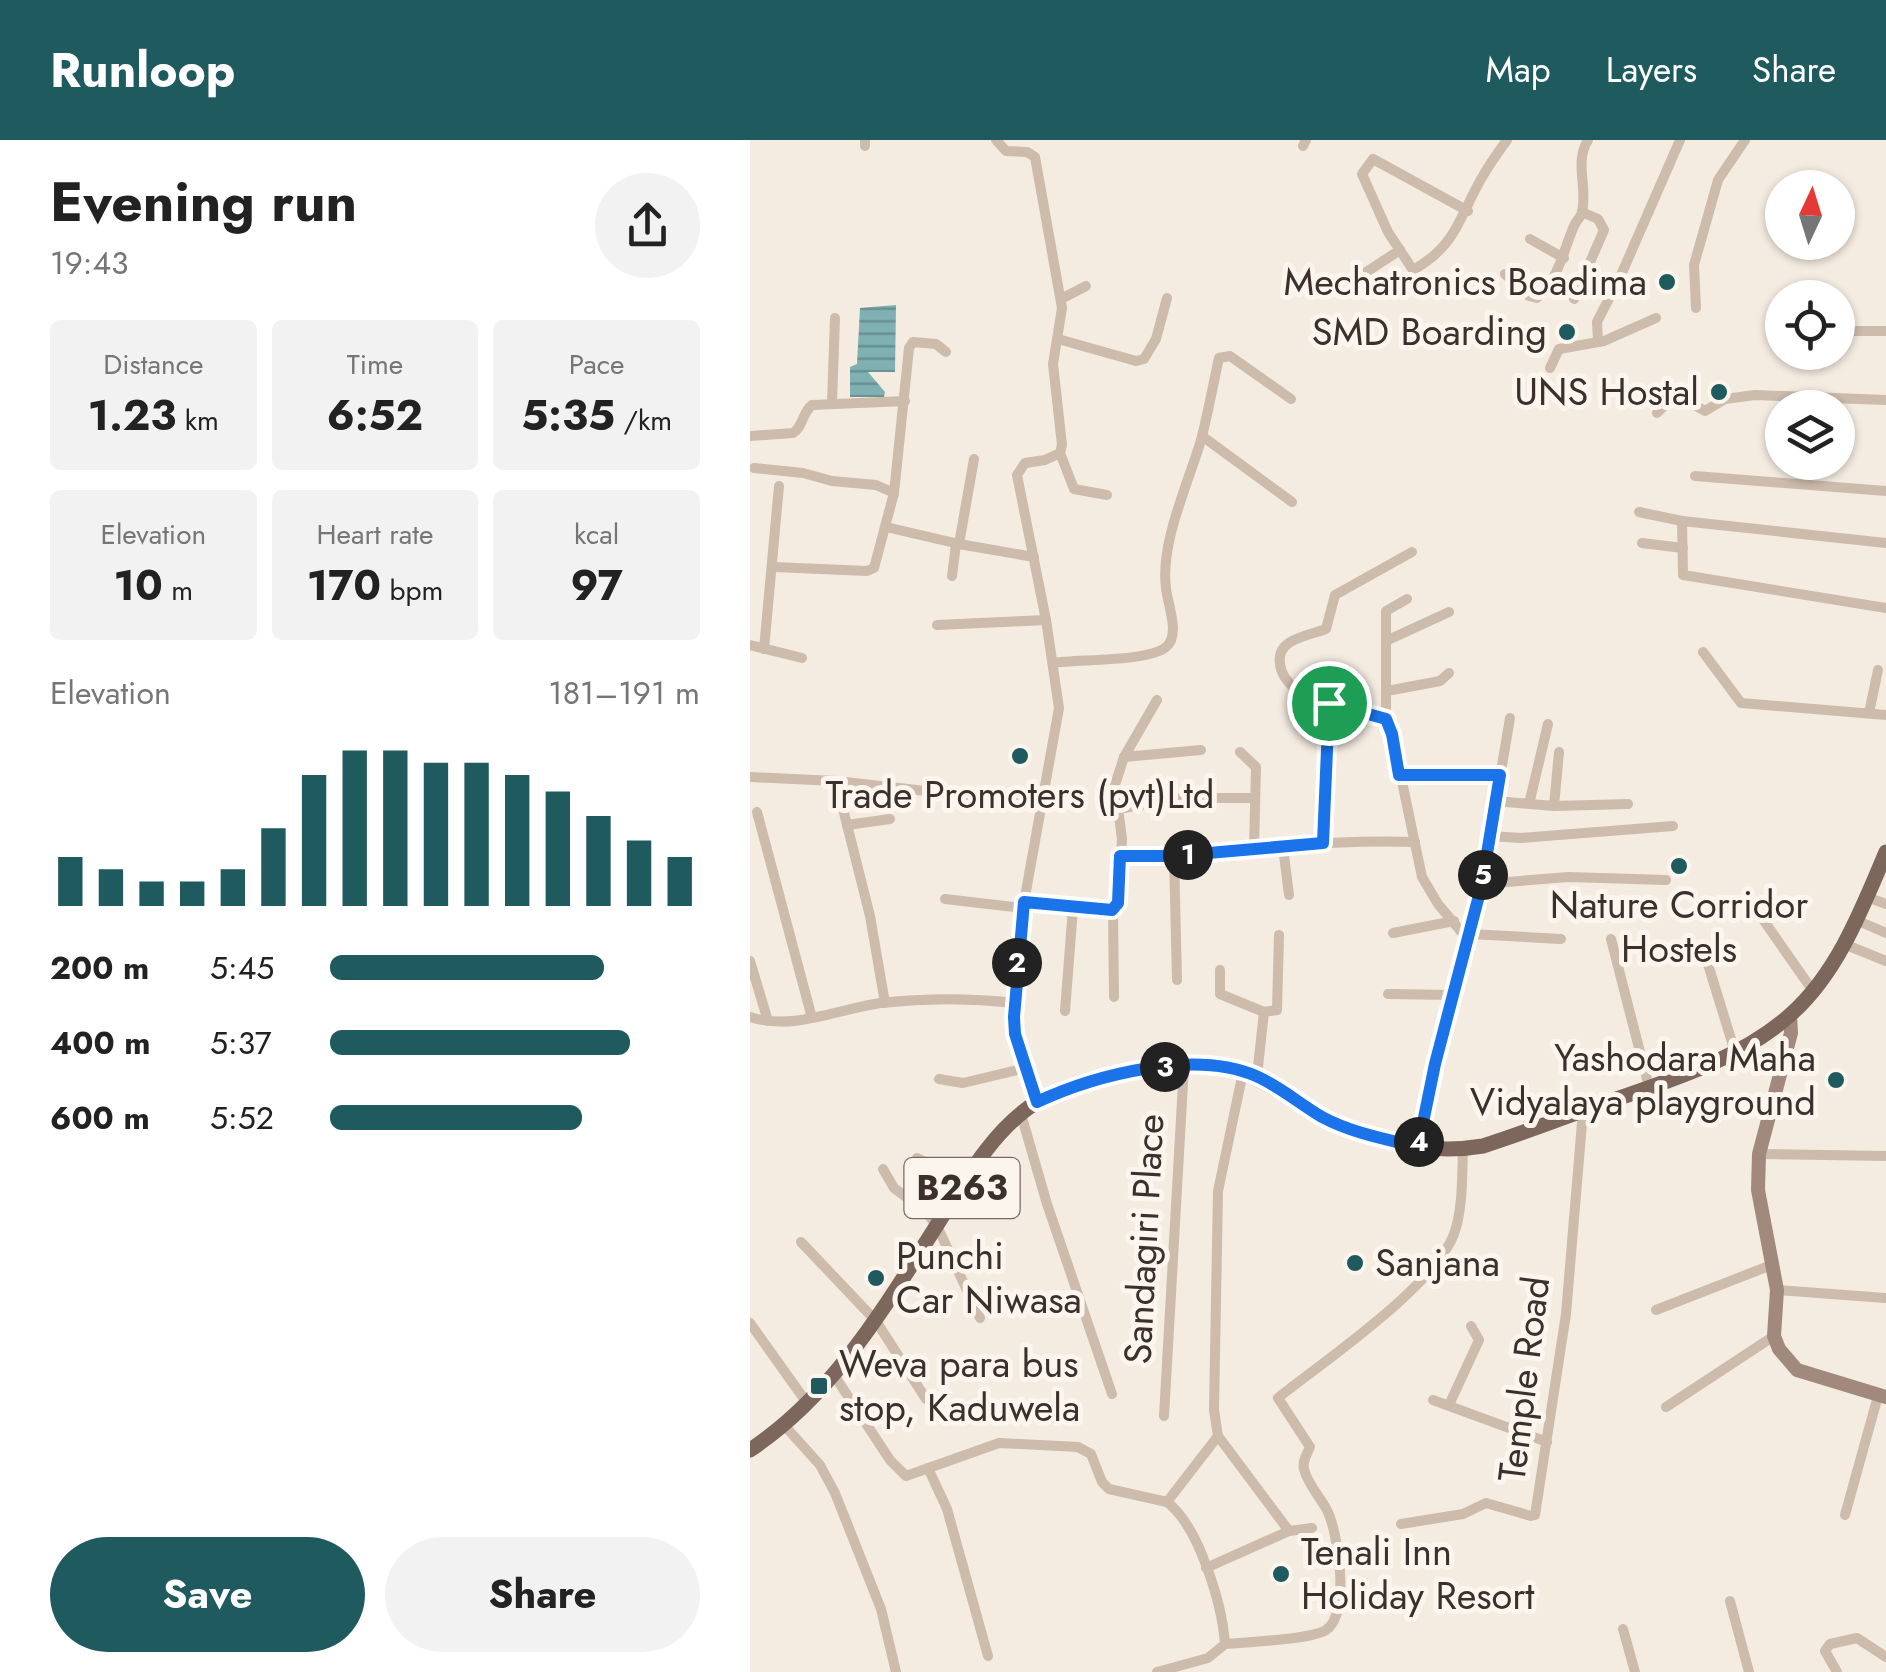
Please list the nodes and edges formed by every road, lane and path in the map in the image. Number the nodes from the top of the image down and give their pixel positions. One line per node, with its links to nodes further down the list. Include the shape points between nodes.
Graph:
1 (996, 140): 17 (street, via 1006,151 1035,157)
2 (1493, 140): 7 (street)
3 (1507, 140): 7 (street)
4 (1588, 140): 9 (street, via 1582,150)
5 (1680, 140): 25 (street, via 1601,312)
6 (1745, 140): 19 (street, via 1718,180 1694,265)
7 (1499, 152): 8 (street)
8 (1468, 211): 11 (street, via 1437,257 1413,270); 11 (street, via 1373,159 1362,174)
9 (1582, 212): 12 (street); 18 (street, via 1604,230)
10 (1530, 239): 12 (street)
11 (1400, 250): 14 (street)
12 (1564, 258): 13 (street, via 1537,298)
13 (1505, 274)
14 (1351, 282)
15 (1086, 286): 17 (street)
16 (1167, 298): 24 (street, via 1144,359)
17 (1060, 299): 24 (street)
18 (1574, 299)
19 (1696, 308)
20 (835, 318): 31 (street)
21 (1656, 318): 25 (street)
22 (1886, 331): 23 (street)
23 (1855, 332)
24 (1058, 339): 35 (street, via 1053,364)
25 (1598, 340): 27 (street, via 1559,350)
26 (946, 352): 30 (street, via 913,342)
27 (1550, 368)
28 (1291, 399): 34 (street, via 1225,355)
29 (1886, 400): 32 (street, via 1755,395 1704,411 1686,400 1669,401)
30 (905, 401): 31 (street); 41 (street)
31 (832, 403): 33 (street, via 805,410 793,433)
32 (1656, 413)
33 (750, 436)
34 (1202, 436): 43 (street); 65 (street, via 1166,557 1173,623 1167,647)
35 (1060, 452): 42 (street, via 1074,489); 52 (street, via 1025,463 1017,475)
36 (974, 459): 47 (street)
37 (754, 468): 41 (street)
38 (1695, 476): 40 (street)
39 (780, 486): 53 (street)
40 (1886, 491)
41 (894, 493): 46 (street)
42 (1108, 495)
43 (1292, 502)
44 (1639, 512): 45 (street)
45 (1682, 521): 49 (street); 50 (street)
46 (886, 527): 47 (street); 53 (street, via 874,568 867,571)
47 (957, 544): 52 (street); 54 (street)
48 (1642, 544): 50 (street)
49 (1886, 544)
50 (1682, 548): 56 (street, via 1683,576)
51 (1412, 552): 70 (street, via 1335,595 1326,629 1278,652 1288,684)
52 (1034, 557): 58 (street)
53 (774, 567): 62 (street)
54 (952, 576)
55 (1407, 599): 60 (street, via 1386,611)
56 (1886, 608)
57 (1449, 612): 60 (street)
58 (1046, 620): 59 (street); 65 (street)
59 (937, 625)
60 (1388, 640): 68 (street)
61 (750, 645): 62 (street)
62 (764, 648): 64 (street)
63 (1703, 652): 71 (street, via 1742,703)
64 (802, 658)
65 (1054, 662): 86 (street, via 1059,708)
66 (1878, 670): 71 (street)
67 (1449, 673): 68 (street, via 1440,681)
68 (1387, 690): 74 (street)
69 (1157, 700): 79 (street)
70 (1329, 703): 74 (street); 97 (street)
71 (1869, 713): 72 (street)
72 (1886, 715)
73 (1510, 718): 81 (street)
74 (1386, 719): 80 (street)
75 (1548, 724): 87 (street)
76 (1202, 750): 79 (street)
77 (1240, 752): 84 (street, via 1256,767)
78 (1559, 752): 89 (street)
79 (1124, 757): 90 (street, via 1114,785)
80 (1399, 775): 81 (street); 96 (street)
81 (1500, 775): 85 (street)
82 (750, 777): 83 (street)
83 (836, 780): 86 (street); 93 (street)
84 (1255, 798): 90 (street, via 1182,798); 99 (street)
85 (1495, 801): 87 (street); 95 (street)
86 (1042, 804): 109 (street)
87 (1530, 804): 89 (street)
88 (1628, 804): 89 (street)
89 (1554, 806)
90 (1118, 809): 101 (street)
91 (757, 812): 137 (street)
92 (890, 819): 93 (street)
93 (847, 825): 131 (street)
94 (1672, 826): 95 (street)
95 (1490, 836): 104 (street)
96 (1416, 842): 97 (street); 114 (street, via 1422,877)
97 (1323, 843): 98 (street)
98 (1283, 846): 99 (street); 105 (street)
99 (1254, 849): 102 (street)
100 (1886, 852): 106 (main road, B263)
101 (1120, 856): 102 (street); 111 (street)
102 (1174, 856): 126 (street)
103 (1666, 880): 104 (street, via 1568,877)
104 (1482, 884): 118 (street)
105 (1288, 895)
106 (1868, 897): 108 (street); 113 (main road, B263)
107 (945, 899): 109 (street)
108 (1886, 904)
109 (1024, 905): 110 (street); 132 (street)
110 (1072, 908): 111 (street); 133 (street)
111 (1112, 910): 130 (street)
112 (1762, 918): 127 (street)
113 (1856, 920): 116 (street); 121 (main road, B263)
114 (1454, 921): 115 (street); 118 (street)
115 (1393, 933)
116 (1886, 933)
117 (1279, 934): 134 (street, via 1277,1010)
118 (1469, 937): 120 (street); 129 (street)
119 (1611, 938): 144 (street)
120 (1561, 939)
121 (1844, 944): 123 (street); 127 (main road, B263)
122 (750, 961): 138 (street)
123 (1886, 961)
124 (1708, 962): 139 (street)
125 (1220, 970): 134 (street, via 1220,994)
126 (1176, 980)
127 (1813, 991): 135 (main road, B263)
128 (1388, 994): 129 (street)
129 (1454, 995): 148 (street)
130 (1114, 996)
131 (885, 1003): 132 (street); 137 (street)
132 (1014, 1003): 141 (street)
133 (1065, 1011)
134 (1264, 1012): 142 (street)
135 (1790, 1015): 139 (main road, B263); 150 (main road, via 1791,1033)
136 (750, 1017): 138 (street)
137 (812, 1018): 138 (street)
138 (768, 1021)
139 (1735, 1052): 144 (main road, B263)
140 (1184, 1066): 142 (main road, B263); 145 (main road, B263, via 1106,1076); 174 (street, Sandagiri Place)
141 (1026, 1068): 143 (street, via 963,1084); 145 (street)
142 (1250, 1074): 148 (main road, B263, via 1324,1118); 176 (street, via 1218,1191)
143 (939, 1079)
144 (1649, 1087): 146 (main road, B263)
145 (1037, 1102): 147 (main road, B263)
146 (1583, 1111): 149 (main road, B263); 177 (street, Temple Road, via 1566,1314)
147 (1021, 1114): 154 (main road, B263); 167 (street)
148 (1418, 1147): 149 (main road, B263)
149 (1463, 1149): 188 (street, via 1448,1247 1413,1287 1278,1398 1310,1447 1304,1472 1338,1537 1334,1618 1326,1630 1300,1637)
150 (1758, 1154): 151 (street); 157 (main road, via 1758,1190)
151 (1886, 1156)
152 (917, 1158): 154 (street)
153 (883, 1169): 155 (street)
154 (966, 1182): 155 (main road, B263)
155 (936, 1226): 161 (street); 162 (main road, B263)
156 (801, 1242): 162 (street)
157 (1774, 1264): 158 (main road); 160 (street)
158 (1777, 1290): 159 (street); 165 (main road)
159 (1885, 1298)
160 (1656, 1310)
161 (980, 1318)
162 (876, 1321): 166 (main road, B263); 169 (street)
163 (750, 1323): 171 (street)
164 (1471, 1326): 172 (street, via 1478,1340)
165 (1774, 1336): 168 (main road, via 1798,1370); 173 (street)
166 (834, 1375): 171 (main road, B263); 179 (street, via 906,1476)
167 (1112, 1394)
168 (1882, 1397): 181 (street)
169 (926, 1399)
170 (1433, 1400): 172 (street)
171 (807, 1403): 175 (main road, B263)
172 (1448, 1405): 177 (street)
173 (1666, 1407)
174 (1164, 1416)
175 (784, 1425): 178 (main road, B263); 191 (street, via 835,1493 881,1609)
176 (1218, 1436): 180 (street); 184 (street)
177 (1547, 1442): 182 (street, Temple Road, via 1535,1515 1486,1503 1464,1514)
178 (750, 1450)
179 (928, 1468): 180 (street, via 999,1443 1078,1447 1091,1454 1109,1490); 189 (street, via 947,1509)
180 (1167, 1502): 185 (street, via 1179,1511)
181 (1845, 1514)
182 (1402, 1524)
183 (1312, 1528): 184 (street)
184 (1289, 1531): 185 (street)
185 (1206, 1568): 188 (street)
186 (1730, 1601): 194 (street)
187 (1623, 1629): 193 (street)
188 (1225, 1644): 192 (street, via 1208,1658)
189 (988, 1656)
190 (1886, 1657): 195 (street, via 1857,1638 1830,1644 1826,1651)
191 (896, 1672)
192 (1157, 1672)
193 (1635, 1672)
194 (1749, 1672)
195 (1837, 1672)

